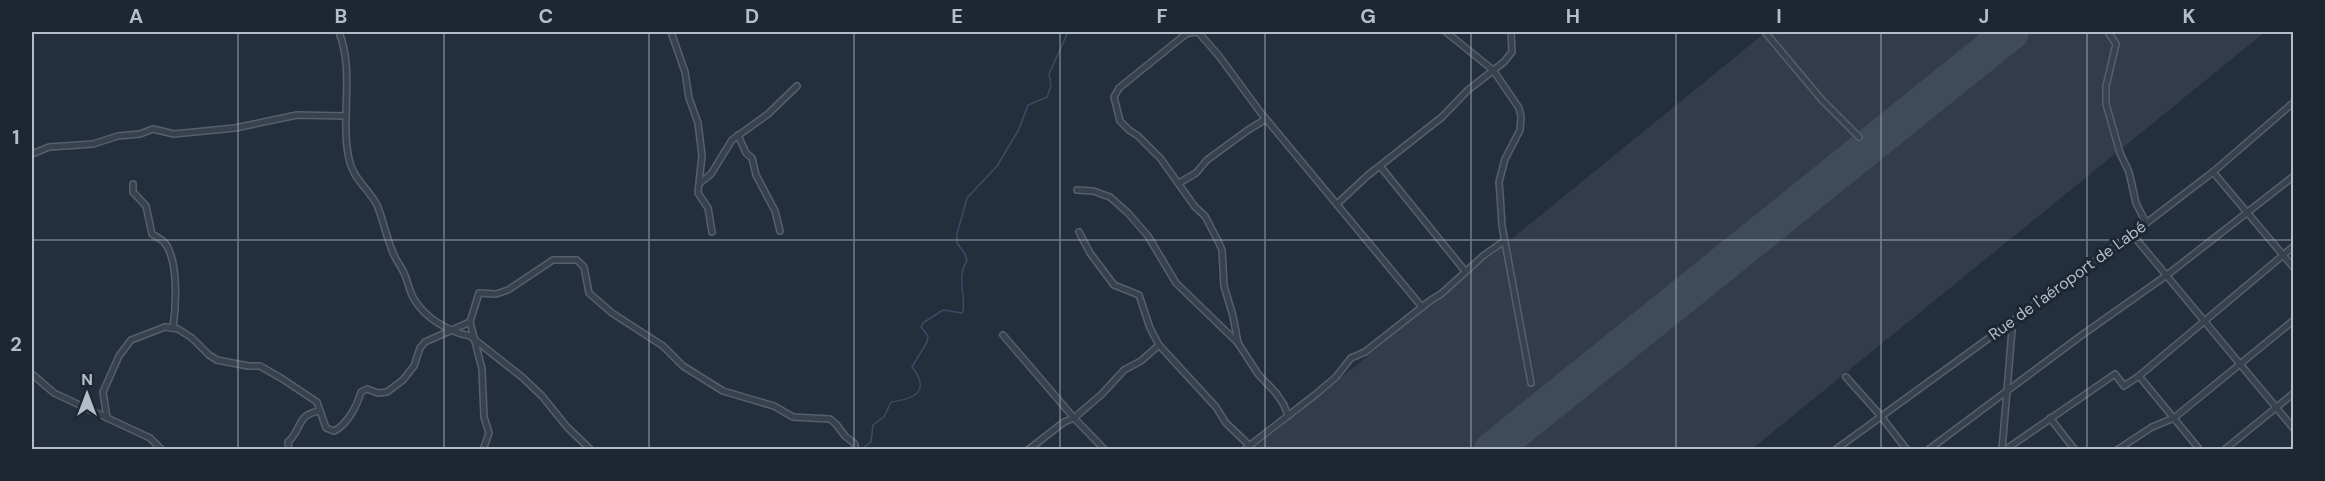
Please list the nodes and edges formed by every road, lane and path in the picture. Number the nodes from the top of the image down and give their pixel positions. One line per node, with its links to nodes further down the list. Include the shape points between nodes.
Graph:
1 (339, 32): 11 (street, via 348,88)
2 (671, 32): 21 (street, via 698,123 702,155)
3 (1195, 32): 12 (street, via 1219,56); 19 (street, via 1186,34 1131,78 1114,97 1120,121 1156,154)
4 (1446, 32): 8 (street)
5 (1511, 32): 8 (street, via 1512,52)
6 (1765, 32): 14 (street)
7 (2108, 32): 25 (street, via 2116,44 2106,104 2120,153 2130,172 2136,203)
8 (1493, 70): 16 (street); 30 (street, via 1521,117 1520,130 1504,159 1499,182)
9 (797, 86): 13 (street, via 768,114)
10 (2293, 103): 17 (street, Rue de l'aéroport de Labé)
11 (346, 116): 15 (street, via 297,115 235,128 174,134 153,129 93,144 49,147); 42 (street, via 348,153 354,174 370,192 413,299 427,316)
12 (1266, 119): 19 (street); 23 (street)
13 (738, 135): 21 (street, via 711,174); 26 (street, via 776,211)
14 (1859, 137)
15 (32, 154)
16 (1380, 166): 23 (street); 34 (street)
17 (2212, 172): 24 (street); 25 (street, Rue de l'aéroport de Labé)
18 (2294, 176): 24 (street)
19 (1179, 183): 45 (street, via 1205,216 1222,250 1224,286)
20 (133, 184): 41 (street, via 133,192 146,206 152,234 164,242 169,253 176,279)
21 (699, 184): 27 (street, via 698,193 708,208)
22 (1077, 190): 45 (street, via 1110,197 1128,213 1148,236 1176,283)
23 (1337, 204): 36 (street)
24 (2247, 213): 32 (street); 35 (street)
25 (2146, 223): 29 (street, Rue de l'aéroport de Labé)
26 (780, 231)
27 (712, 232)
28 (1079, 232): 46 (street, via 1114,285 1139,295)
29 (2132, 234): 35 (street); 38 (street, Rue de l'aéroport de Labé)
30 (1504, 241): 34 (street); 51 (street)
31 (2294, 246): 32 (street)
32 (2283, 255): 33 (street); 39 (street)
33 (2294, 268)
34 (1465, 271): 36 (street)
35 (2167, 275): 39 (street); 52 (street)
36 (1422, 307): 56 (street, via 1365,352 1351,358 1336,377)
37 (2294, 320): 47 (street)
38 (2009, 321): 52 (street, via 2012,330); 57 (street, Rue de l'aéroport de Labé)
39 (2205, 321): 47 (street); 49 (street)
40 (470, 322): 42 (street); 44 (street); 64 (street, via 479,293 508,290 554,260 577,260 584,267 589,293 663,346 683,366 723,391 774,406 793,417 830,419 855,444)
41 (173, 328): 55 (street, via 192,338 217,360 260,366 317,402); 58 (street, via 165,327 131,340 119,356 103,392)
42 (453, 329): 44 (street); 55 (street, via 425,342 409,374 387,392 362,392 341,428 327,428)
43 (1003, 335): 59 (street)
44 (473, 338): 67 (street, via 482,369 484,417 489,433); 68 (street, via 522,377)
45 (1238, 343): 56 (street, via 1276,393)
46 (1159, 345): 59 (street, via 1142,361 1124,370); 63 (street)
47 (2241, 364): 54 (street); 61 (street)
48 (32, 374): 58 (street, via 54,393)
49 (2139, 376): 60 (street, via 2124,386 2115,374); 61 (street)
50 (1846, 377): 57 (street)
51 (1531, 383)
52 (2007, 390): 74 (street); 75 (street)
53 (2294, 393): 54 (street)
54 (2276, 407): 62 (street); 79 (street)
55 (319, 411): 66 (street, via 301,420 288,442)
56 (1288, 416): 63 (street)
57 (1881, 416): 72 (street, Rue de l'aéroport de Labé); 73 (street)
58 (107, 418): 65 (street, via 150,438)
59 (1074, 418): 69 (street); 70 (street)
60 (2050, 418): 75 (street); 76 (street)
61 (2174, 418): 77 (street, via 2152,426); 78 (street)
62 (2294, 429)
63 (1249, 445): 71 (street)
64 (855, 449)
65 (162, 450)
66 (289, 450)
67 (483, 450)
68 (591, 450)
69 (1028, 450)
70 (1105, 450)
71 (1244, 450)
72 (1835, 450)
73 (1907, 450)
74 (1928, 450)
75 (2003, 450)
76 (2075, 450)
77 (2116, 450)
78 (2200, 450)
79 (2224, 450)

